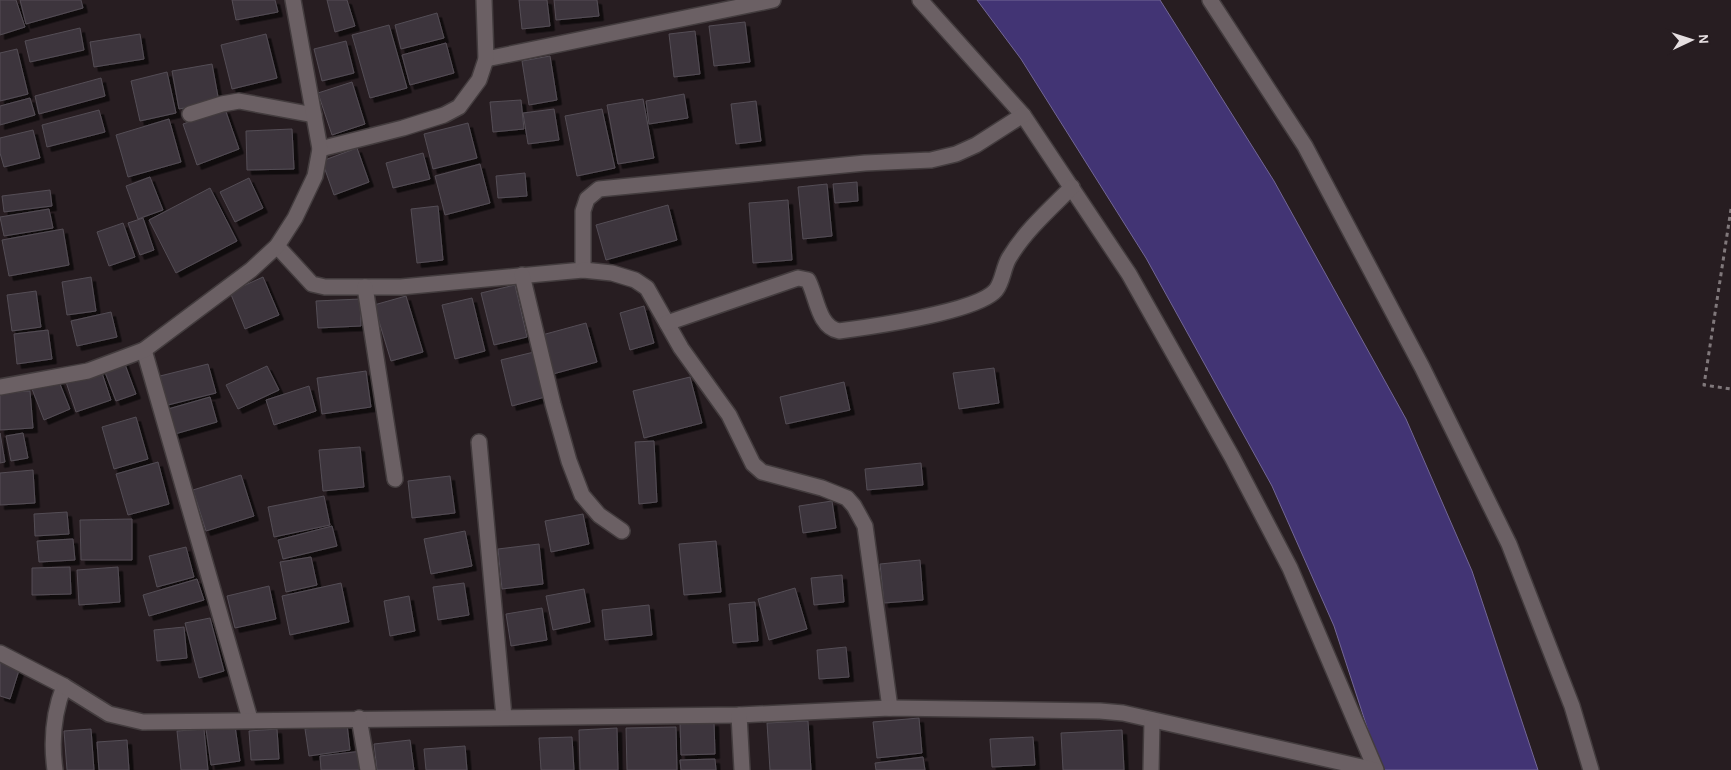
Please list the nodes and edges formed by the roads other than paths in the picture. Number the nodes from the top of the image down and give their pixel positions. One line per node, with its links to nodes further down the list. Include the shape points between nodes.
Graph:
1 (294, 0): 8 (street)
2 (484, 0): 6 (street)
3 (773, 0): 6 (street)
4 (920, 0): 9 (street)
5 (1210, 0): 35 (street, via 1305,146 1422,367 1509,544 1572,706)
6 (486, 60): 10 (street, via 472,92 452,111 403,128)
7 (190, 114): 8 (street, via 239,101)
8 (314, 115): 10 (street)
9 (1023, 115): 11 (street); 13 (street, via 976,145 931,160 866,163 599,189 587,199 583,211)
10 (320, 149): 12 (street, via 315,176)
11 (1072, 187): 16 (street, via 1020,242 1008,259 996,290 983,300 961,308 839,331 830,329 824,322 808,280 798,278); 34 (street, via 1129,274 1290,568)
12 (277, 246): 15 (street, via 312,284); 17 (street, via 251,270)
13 (583, 270): 14 (street); 16 (street, via 612,273 647,288)
14 (522, 275): 15 (street, via 401,287); 21 (street, via 552,404 582,495 598,515)
15 (366, 287): 20 (street)
16 (667, 322): 24 (street, via 681,348 729,415 753,464 762,472 847,498 860,516 868,540)
17 (144, 350): 18 (street, via 88,371); 28 (street)
18 (0, 387)
19 (479, 442): 26 (street)
20 (395, 479)
21 (622, 531)
22 (0, 653): 23 (street)
23 (64, 686): 28 (street, via 109,714 143,722); 30 (street, via 54,717)
24 (890, 708): 25 (street); 29 (street, via 1100,711)
25 (739, 715): 26 (street); 32 (street)
26 (504, 717): 27 (street)
27 (359, 718): 28 (street); 31 (street)
28 (250, 719)
29 (1152, 720): 33 (street); 34 (street)
30 (54, 770)
31 (368, 770)
32 (742, 770)
33 (1151, 770)
34 (1376, 770)
35 (1591, 770)

